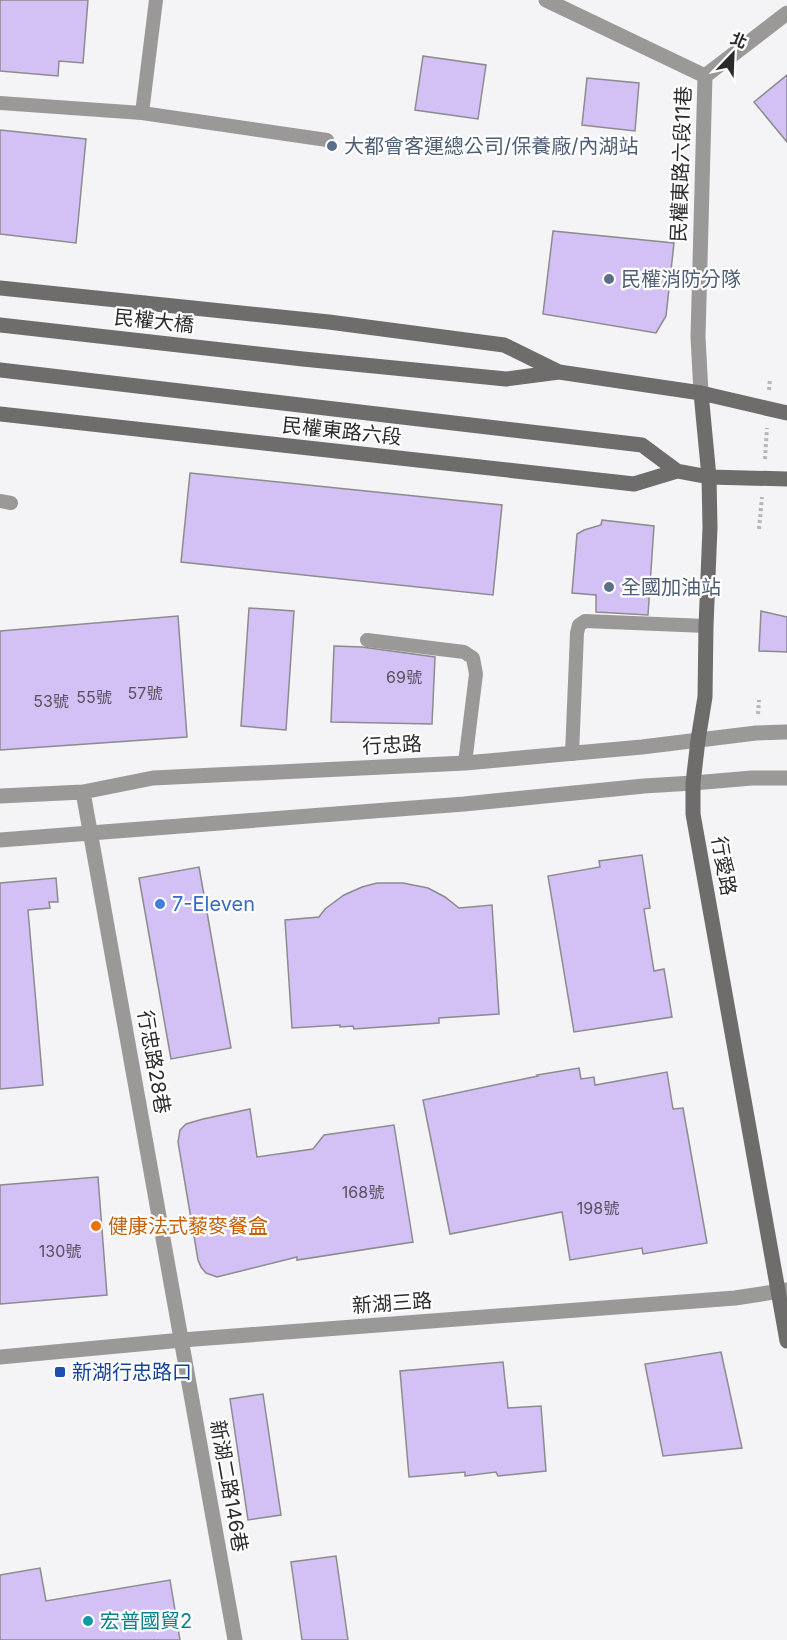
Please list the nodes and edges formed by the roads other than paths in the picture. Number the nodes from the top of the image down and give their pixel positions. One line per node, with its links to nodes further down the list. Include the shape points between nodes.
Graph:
1 (156, 0): 6 (lane)
2 (546, 0): 4 (street, 民權東路六段11巷)
3 (787, 13): 4 (street)
4 (705, 76): 12 (street, 民權東路六段11巷, via 698,338)
5 (0, 103): 6 (lane)
6 (142, 113): 7 (lane)
7 (327, 140)
8 (0, 288): 11 (main road, via 329,322 504,345)
9 (0, 325): 11 (main road, 民權大橋, via 506,379)
10 (0, 370): 15 (main road, 民權東路六段, via 642,445)
11 (559, 372): 12 (main road)
12 (701, 393): 13 (main road); 16 (main road, 行愛路)
13 (787, 413)
14 (0, 414): 15 (main road, 民權東路六段, via 634,484)
15 (677, 471): 16 (main road, 民權東路六段)
16 (709, 477): 17 (main road, 民權東路六段); 18 (main road, 行愛路, via 711,527)
17 (787, 479)
18 (706, 626): 21 (main road, 行愛路, via 705,697); 22 (lane, via 585,621 579,626)
19 (367, 640): 23 (lane, via 464,652 473,658 476,674)
20 (787, 732): 21 (street, 行忠路)
21 (698, 740): 22 (street, 行忠路); 25 (main road, 行愛路)
22 (572, 754): 23 (street, 行忠路)
23 (465, 763): 26 (street, 行忠路, via 153,778)
24 (787, 778): 25 (street)
25 (693, 783): 28 (street); 30 (main road, 行愛路, via 695,826)
26 (83, 792): 27 (street, 行忠路); 28 (street, 行忠路28巷)
27 (0, 796)
28 (92, 833): 29 (street); 31 (street, 行忠路28巷)
29 (0, 840)
30 (783, 1290): 31 (street, 新湖三路, via 735,1298); 32 (main road, 行愛路)
31 (182, 1340): 33 (street, 新湖三路); 34 (street, 新湖二路146巷)
32 (787, 1341)
33 (0, 1357)
34 (235, 1640)

